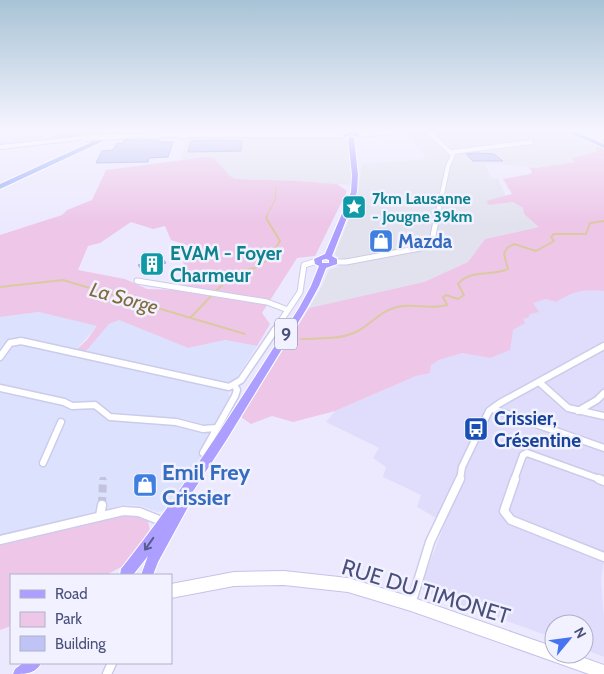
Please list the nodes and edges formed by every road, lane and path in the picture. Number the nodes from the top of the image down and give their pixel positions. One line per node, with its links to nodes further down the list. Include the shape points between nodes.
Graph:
1 (46, 160): 5 (highway)
2 (61, 160): 6 (highway)
3 (354, 160): 7 (main road, 9, via 354,192)
4 (450, 160): 7 (street, via 431,246 346,262)
5 (0, 181)
6 (0, 187)
7 (326, 261): 11 (street, via 304,265 301,290); 24 (main road, 9, via 297,317)
8 (137, 281): 10 (street)
9 (169, 281): 10 (street)
10 (173, 287): 11 (street, via 267,302)
11 (288, 310): 15 (street)
12 (604, 346): 14 (street)
13 (0, 357): 15 (street, via 10,343 21,341 222,387)
14 (538, 382): 18 (street); 19 (street, via 568,408)
15 (235, 386): 22 (street, via 235,396)
16 (0, 388): 22 (street, via 72,406 95,405 110,417)
17 (604, 393): 19 (street)
18 (493, 408): 23 (street); 35 (street, via 462,467 460,480 430,542)
19 (578, 411): 20 (street)
20 (604, 416)
21 (61, 422): 25 (street)
22 (216, 428): 24 (street)
23 (604, 448)
24 (205, 457): 29 (main road, 9); 33 (main road, 9)
25 (43, 463)
26 (604, 481): 31 (street, via 527,453 504,511 511,520)
27 (102, 505): 28 (street)
28 (100, 516): 29 (street, via 123,511 139,512); 30 (street)
29 (164, 522): 32 (main road, 9, one-way to 32)
30 (0, 540)
31 (604, 557)
32 (128, 574)
33 (147, 574)
34 (172, 591): 35 (main road, RUE DU TIMONET, via 234,579 284,578 348,585)
35 (410, 604): 37 (main road, RUE DU TIMONET)
36 (33, 664): 38 (main road)
37 (604, 672)
38 (20, 674)

